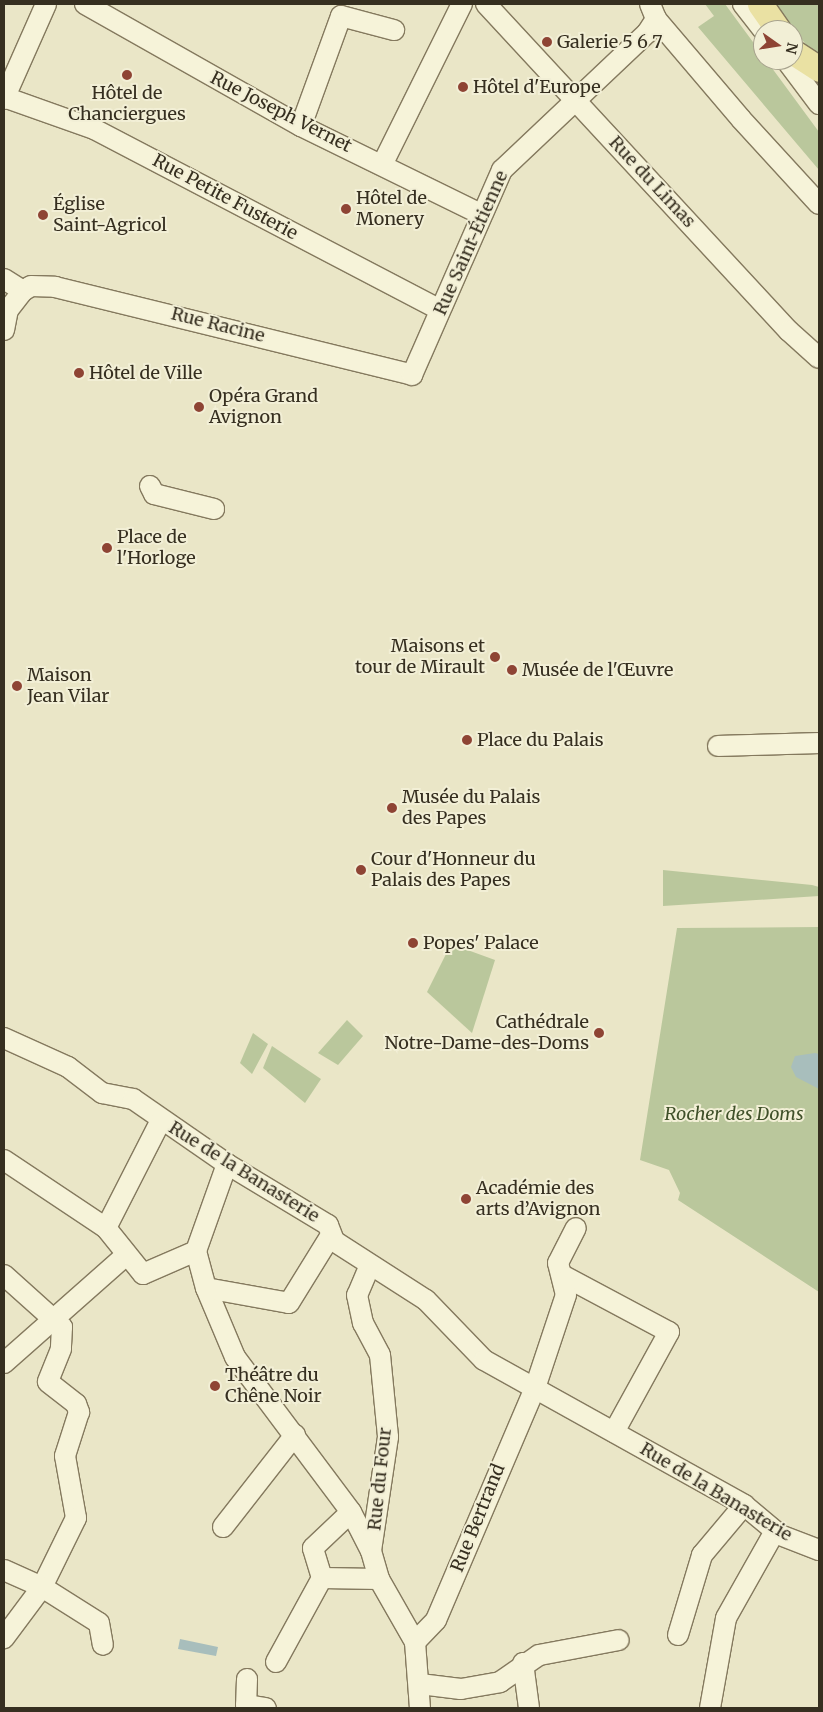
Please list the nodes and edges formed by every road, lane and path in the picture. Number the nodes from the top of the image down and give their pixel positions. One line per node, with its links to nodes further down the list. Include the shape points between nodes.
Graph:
1 (46, 4): 14 (street)
2 (85, 4): 17 (street, Rue Joseph Vernet)
3 (462, 4): 18 (street)
4 (486, 4): 15 (street, Rue du Limas)
5 (743, 4): 8 (street)
6 (760, 4): 9 (main road)
7 (653, 11): 15 (street, Rue Saint-Étienne, via 647,33); 19 (street)
8 (755, 20)
9 (771, 20)
10 (394, 30): 17 (street, via 341,16)
11 (803, 59): 13 (main road)
12 (794, 70): 16 (street)
13 (819, 70)
14 (4, 97): 23 (street, Rue Petite Fusterie, via 94,130)
15 (576, 99): 20 (street, Rue Saint-Étienne, via 502,170); 25 (street, Rue du Limas, via 789,331)
16 (819, 104)
17 (302, 126): 18 (street, Rue Joseph Vernet)
18 (383, 163): 20 (street, Rue Joseph Vernet)
19 (819, 204)
20 (481, 214): 23 (street, Rue Saint-Étienne)
21 (4, 278): 22 (street)
22 (23, 291): 24 (street, via 8,310); 26 (street, Rue Racine, via 31,286 55,286 253,342)
23 (440, 310): 26 (street, Rue Saint-Étienne)
24 (4, 330)
25 (819, 358)
26 (412, 375)
27 (150, 486): 28 (street, via 154,494)
28 (214, 509)
29 (819, 743): 30 (street)
30 (718, 746)
31 (4, 1038): 32 (street, Rue de la Banasterie, via 68,1067 102,1092 124,1094)
32 (161, 1120): 34 (street, Rue de la Banasterie); 35 (street)
33 (4, 1160): 35 (street)
34 (227, 1164): 37 (street, Rue de la Banasterie, via 328,1225); 38 (street)
35 (106, 1228): 39 (street)
36 (576, 1228): 42 (street, Rue Bertrand, via 558,1264)
37 (331, 1236): 40 (street, Rue de la Banasterie); 43 (street, via 289,1303)
38 (196, 1251): 39 (street, via 143,1274); 43 (street)
39 (125, 1256): 44 (street)
40 (370, 1265): 46 (street, Rue de la Banasterie, via 426,1300 484,1360); 54 (street, Rue du Four, via 357,1294 363,1323 380,1355 388,1437)
41 (4, 1275): 44 (street)
42 (564, 1276): 46 (street, Rue Bertrand, via 566,1295); 47 (street, via 668,1332)
43 (206, 1288): 48 (street, via 235,1357)
44 (45, 1324): 45 (street); 58 (street, via 64,1334 48,1382 76,1404 79,1412 65,1456 76,1518)
45 (4, 1363)
46 (535, 1388): 47 (street, Rue de la Banasterie); 62 (street, Rue Bertrand, via 436,1620)
47 (614, 1432): 49 (street, Rue de la Banasterie)
48 (294, 1435): 50 (street); 51 (street, via 264,1469)
49 (744, 1505): 52 (street, Rue de la Banasterie); 59 (street, via 702,1555)
50 (351, 1512): 54 (street); 56 (street, via 313,1548)
51 (223, 1527)
52 (775, 1530): 53 (street, Rue de la Banasterie); 71 (street, via 726,1618)
53 (819, 1550)
54 (371, 1551): 57 (street)
55 (4, 1570): 58 (street)
56 (322, 1578): 57 (street); 64 (street)
57 (379, 1579): 62 (street)
58 (42, 1587): 60 (street); 63 (street, via 100,1623)
59 (678, 1635)
60 (4, 1638)
61 (619, 1640): 65 (street, via 538,1655)
62 (415, 1642): 67 (street)
63 (103, 1645)
64 (276, 1662)
65 (523, 1663): 67 (street, via 500,1682 461,1689); 70 (street)
66 (248, 1679): 68 (street, via 246,1705)
67 (420, 1684): 69 (street)
68 (266, 1708)
69 (420, 1708)
70 (529, 1708)
71 (710, 1708)

